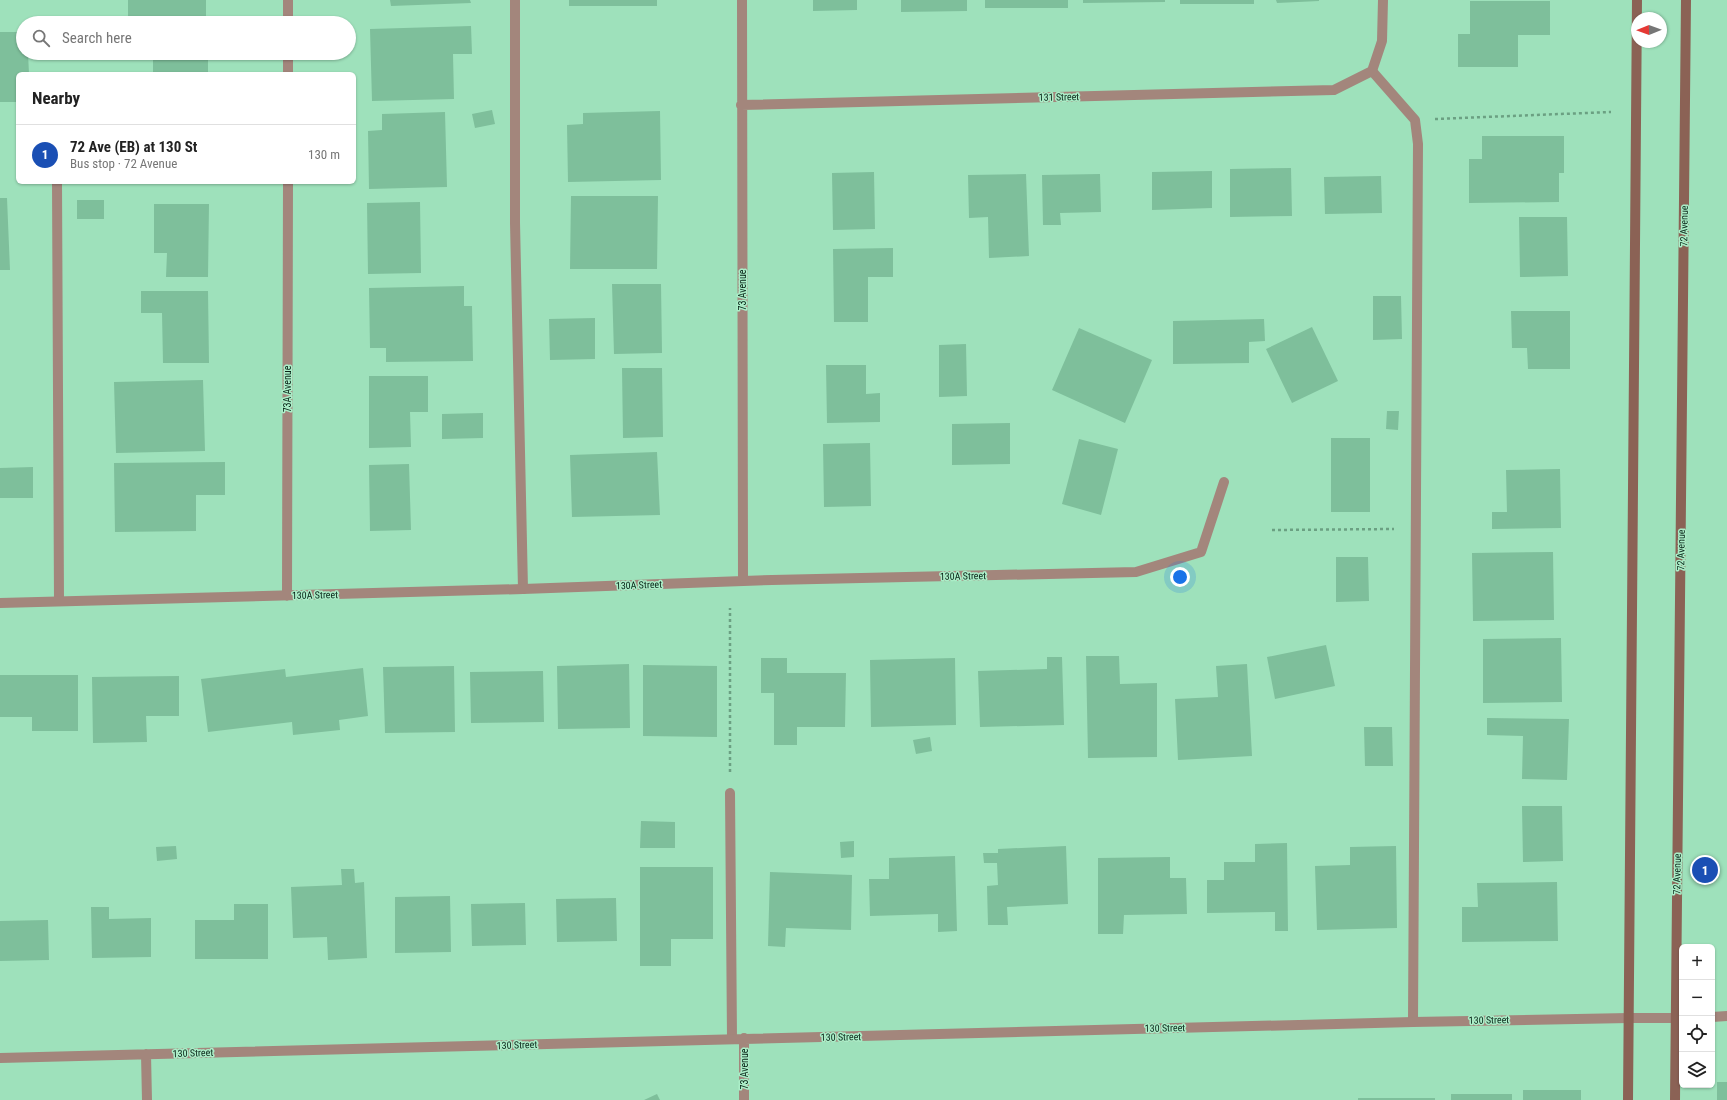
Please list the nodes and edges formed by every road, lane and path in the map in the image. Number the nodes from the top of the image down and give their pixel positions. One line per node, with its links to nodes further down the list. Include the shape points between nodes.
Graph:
1 (288, 0): 7 (street)
2 (515, 0): 20 (street, via 515,231)
3 (742, 0): 11 (street, 73 Avenue)
4 (1383, 0): 10 (street, via 1382,41)
5 (1637, 0): 29 (main road)
6 (1686, 0): 26 (main road, 72 Avenue)
7 (288, 16)
8 (288, 60): 9 (street)
9 (288, 72)
10 (1372, 72): 11 (street, 131 Street, via 1334,90); 17 (street, via 1415,120 1418,144)
11 (742, 105): 19 (street, 73 Avenue)
12 (1611, 112): 13 (path)
13 (1431, 119)
14 (57, 184): 22 (street)
15 (288, 184): 21 (street, 73A Avenue)
16 (1224, 482): 19 (street, 130A Street, via 1201,552 1136,572)
17 (1415, 529): 18 (path); 31 (street)
18 (1272, 530)
19 (743, 581): 20 (street, 130A Street)
20 (523, 590): 21 (street, 130A Street)
21 (287, 596): 22 (street, 130A Street)
22 (59, 601): 23 (street, 130A Street)
23 (0, 603)
24 (730, 608): 25 (path)
25 (730, 792): 33 (street)
26 (1679, 1016)
27 (1727, 1016): 28 (street)
28 (1715, 1017)
29 (1629, 1018): 30 (street, 130 Street); 31 (street, 130 Street); 38 (main road)
30 (1679, 1018): 39 (main road, 72 Avenue)
31 (1413, 1022): 32 (street, 130 Street)
32 (744, 1038): 33 (street, 130 Street); 37 (street, 73 Avenue)
33 (732, 1039): 34 (street, 130 Street)
34 (146, 1054): 35 (street, 130 Street); 36 (street)
35 (0, 1058)
36 (147, 1100)
37 (744, 1100)
38 (1628, 1100)
39 (1675, 1100)

